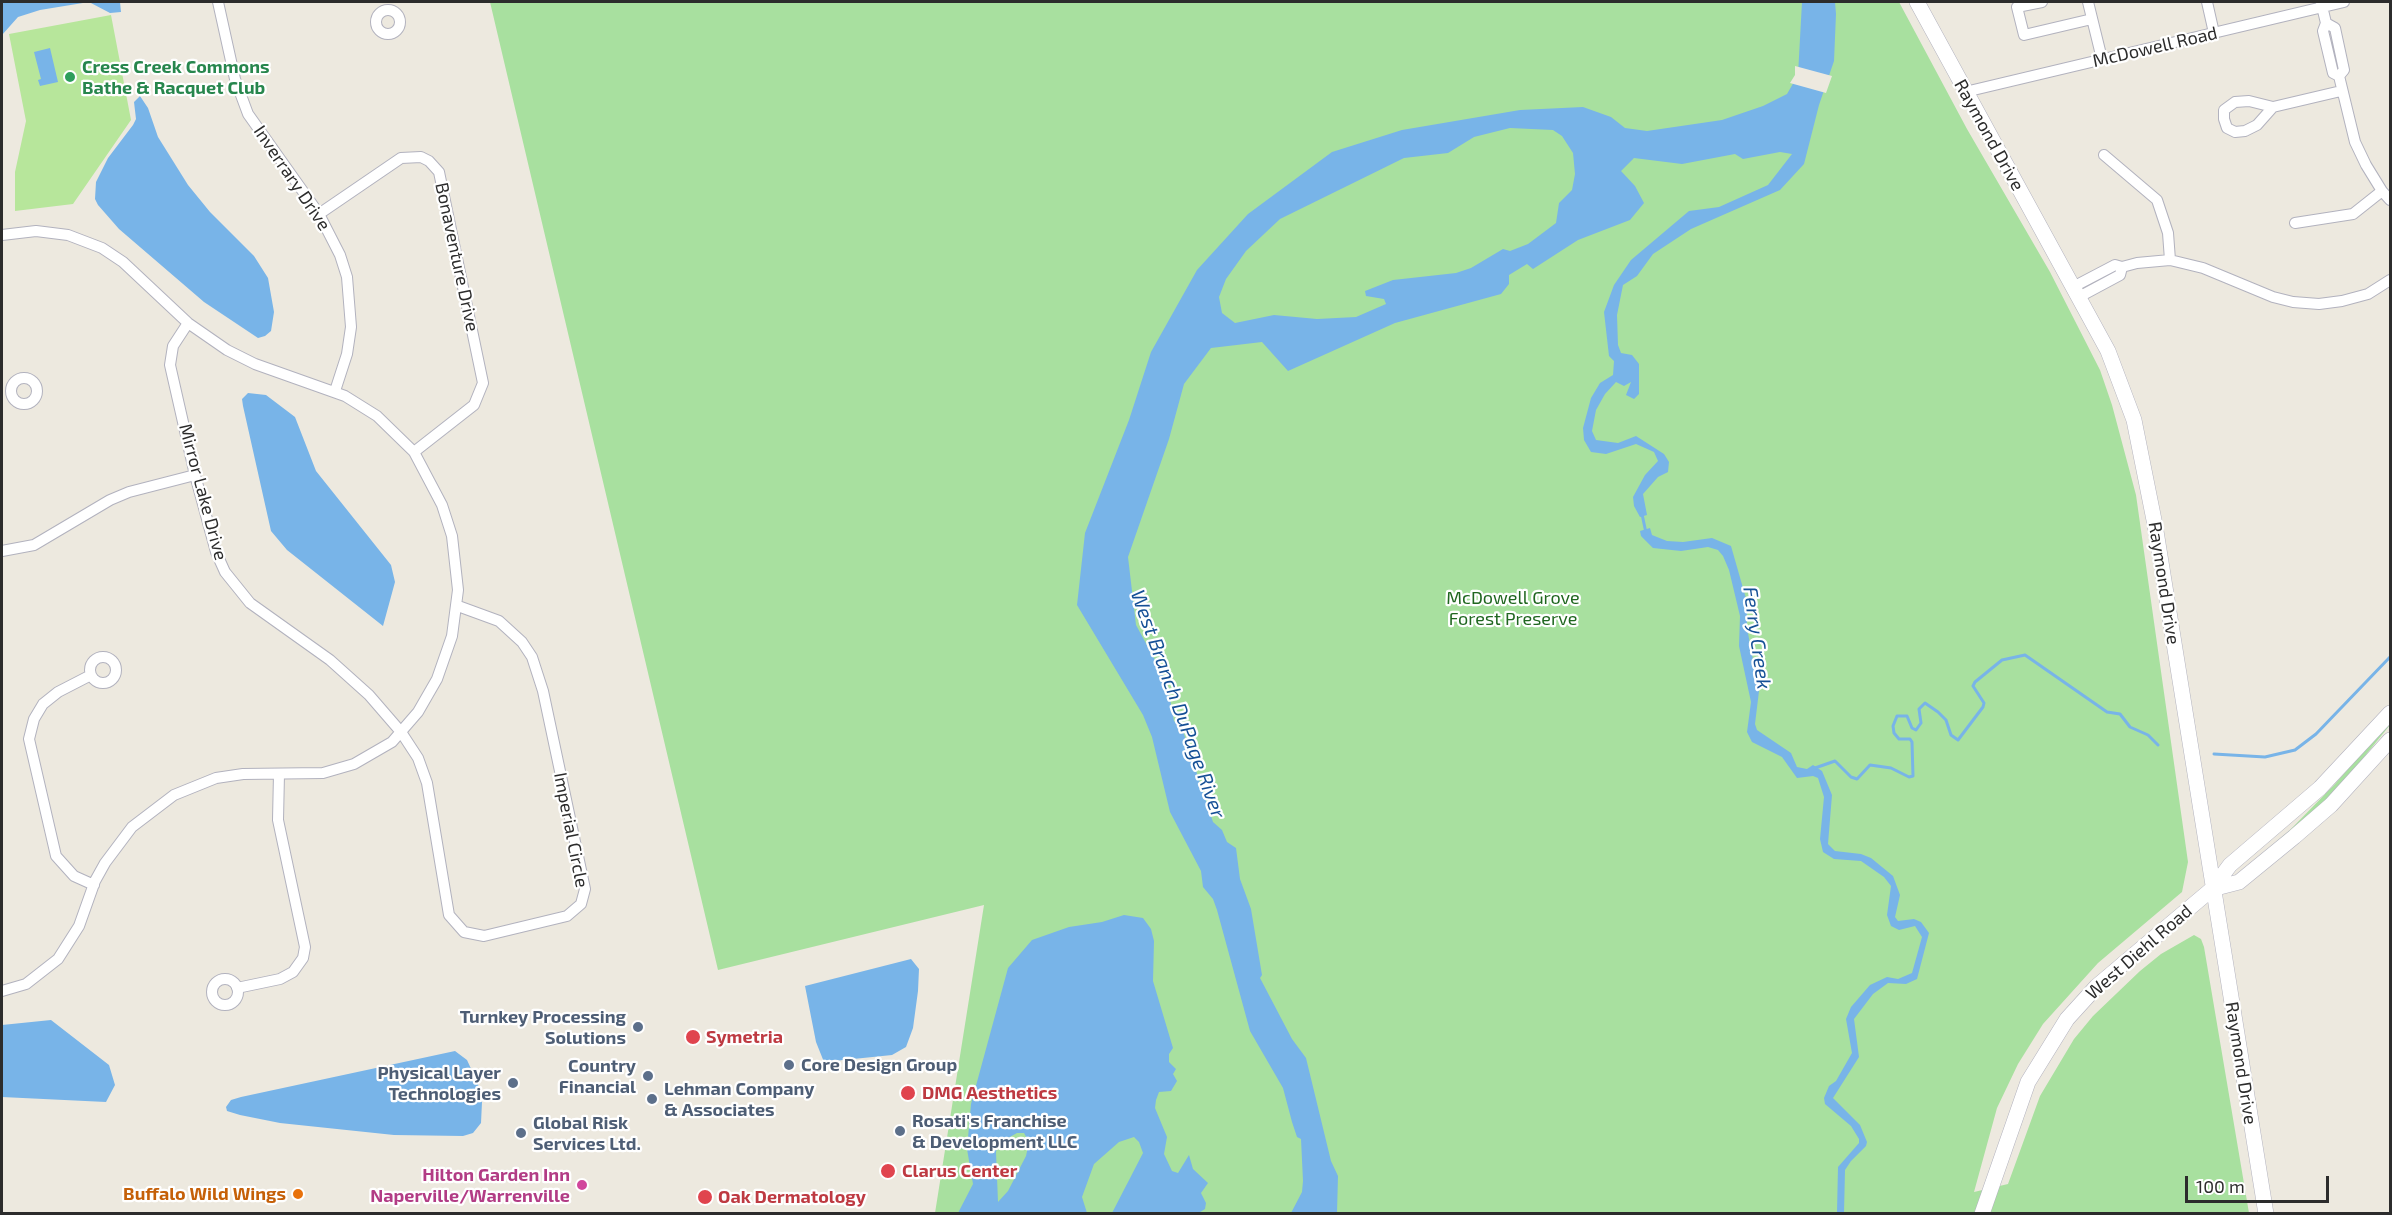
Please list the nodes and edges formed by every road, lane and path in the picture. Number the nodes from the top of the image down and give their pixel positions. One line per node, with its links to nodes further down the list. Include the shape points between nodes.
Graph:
1 (218, 2): 17 (street, Inverrary Drive, via 235,79 248,114)
2 (1917, 2): 12 (street, Raymond Drive)
3 (2042, 2): 8 (street, via 2017,7 2024,35)
4 (2088, 2): 8 (street)
5 (2207, 2): 9 (street)
6 (2344, 2): 7 (street, McDowell Road)
7 (2322, 4): 9 (street, McDowell Road); 11 (street, via 2326,22 2323,31 2333,73 2339,76)
8 (2092, 19): 10 (street)
9 (2214, 33): 10 (street, McDowell Road)
10 (2102, 59): 12 (street, McDowell Road)
11 (2342, 91): 13 (street); 15 (street, via 2355,142)
12 (1965, 92): 22 (street, Raymond Drive)
13 (2273, 107)
14 (2104, 155): 20 (street, via 2157,200 2168,233)
15 (2382, 191): 16 (street); 18 (street, via 2353,213)
16 (2391, 200)
17 (319, 214): 24 (street, Inverrary Drive, via 340,255 350,296 349,341); 25 (street, Bonaventure Drive, via 401,158 421,157 439,172 483,383 474,405)
18 (2295, 223)
19 (2, 235): 23 (street, via 36,231 68,235 102,248 123,262)
20 (2170, 260): 21 (street, via 2203,268 2293,302 2342,302); 22 (street, via 2122,267 2120,275)
21 (2391, 280)
22 (2076, 292): 35 (street, Raymond Drive, via 2122,384 2140,442)
23 (188, 323): 24 (street, via 255,364); 26 (street, Mirror Lake Drive, via 173,346 170,365)
24 (335, 392): 25 (street, via 377,416)
25 (414, 452): 28 (street, via 442,504 452,536)
26 (195, 475): 27 (street, via 129,492 34,545); 31 (street, Mirror Lake Drive, via 216,552 236,588 264,614 351,678)
27 (2, 551)
28 (458, 606): 31 (street, via 437,679); 31 (street, Imperial Circle, via 488,616 512,631 537,670 583,874 584,894 578,908 559,919 484,936 469,934 455,924 443,888 424,772)
29 (91, 675): 34 (street, via 43,704 29,739 56,856 69,872)
30 (2391, 713): 35 (street, West Diehl Road, via 2313,794 2230,865)
31 (401, 732): 33 (street, via 385,747 354,764 323,773)
32 (2391, 741): 35 (street, West Diehl Road, via 2331,805 2285,845 2239,882)
33 (279, 774): 34 (street, via 216,778 174,795 132,827); 36 (street, via 278,820 303,958 293,972 280,979)
34 (94, 885): 37 (street, via 79,926 58,958 26,984)
35 (2212, 890): 38 (street, West Diehl Road, via 2097,986 2055,1036 2019,1102); 39 (street, Raymond Drive)
36 (237, 988)
37 (5, 990)
38 (1982, 1214)
39 (2266, 1214)

